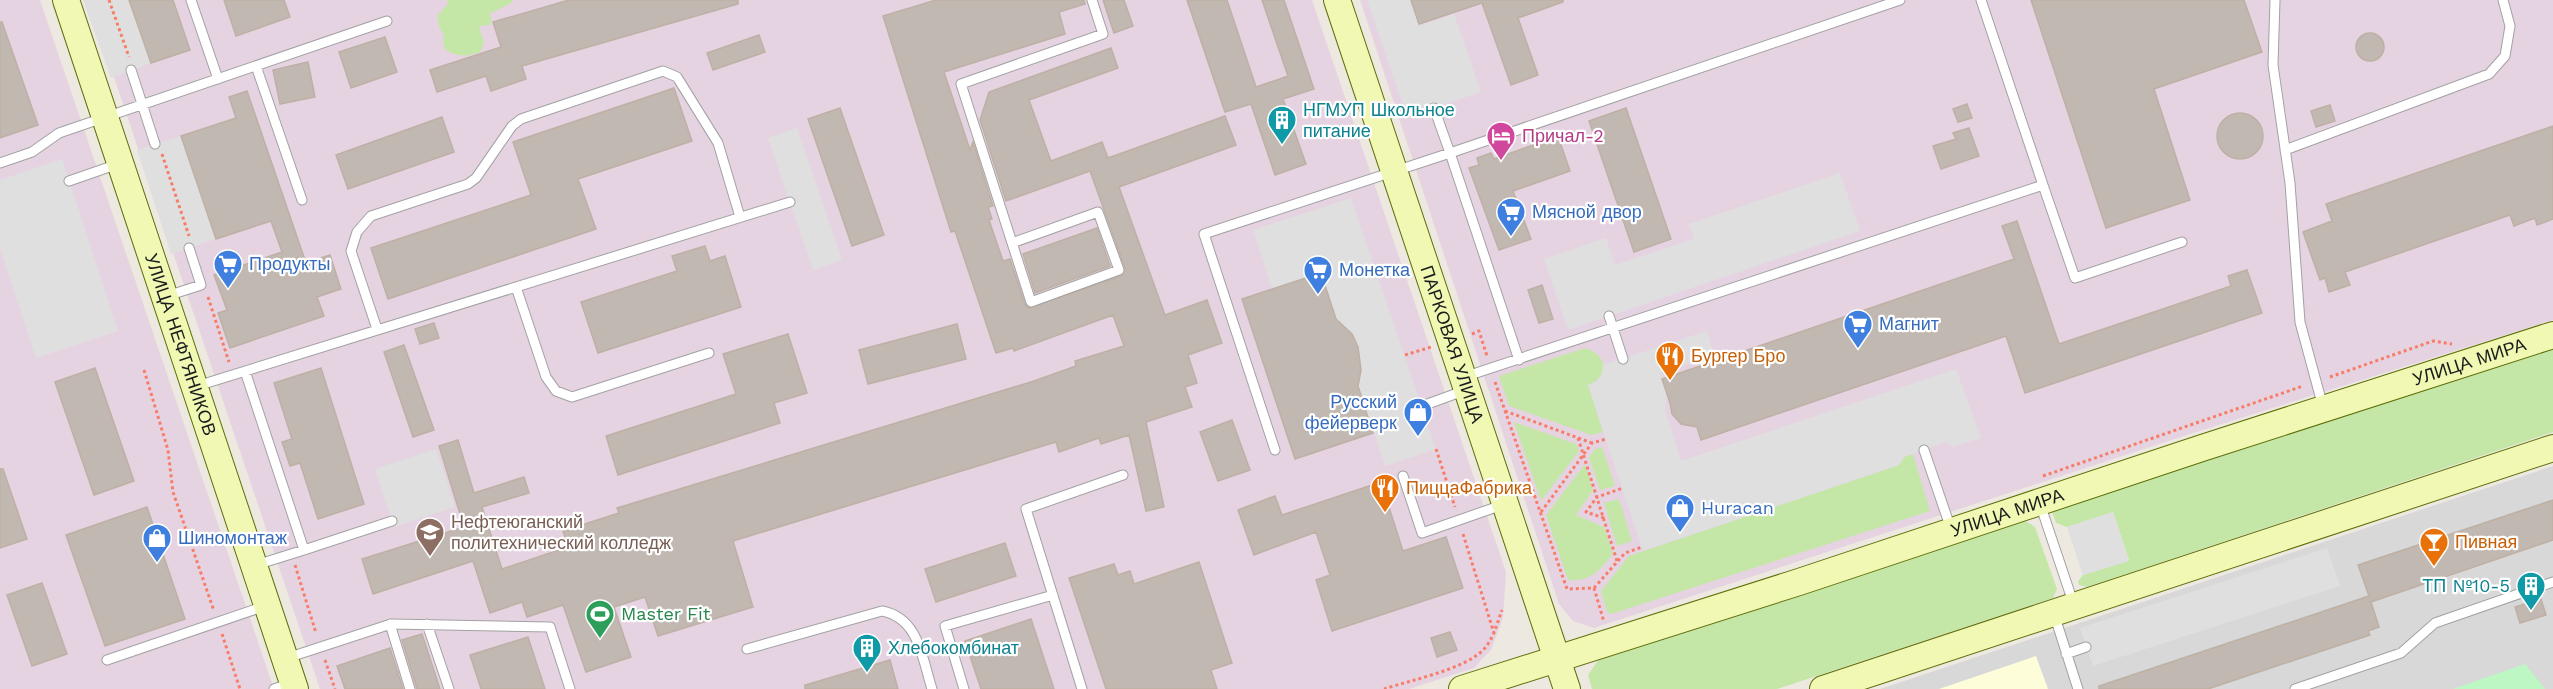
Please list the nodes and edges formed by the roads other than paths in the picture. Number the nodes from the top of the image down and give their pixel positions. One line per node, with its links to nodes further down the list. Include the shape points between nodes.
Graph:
1 (66, 0): 15 (main road, УЛИЦА НЕФТЯНИКОВ)
2 (191, 0): 12 (lane)
3 (1092, 0): 28 (lane, via 1103,34 961,84)
4 (1337, 0): 21 (main road, ПАРКОВАЯ УЛИЦА)
5 (1900, 0): 18 (lane)
6 (1981, 0): 23 (lane)
7 (2275, 0): 17 (lane, via 2273,65)
8 (2503, 0): 17 (lane, via 2510,26 2505,56 2489,74)
9 (387, 21): 10 (lane)
10 (256, 66): 12 (lane); 24 (lane)
11 (131, 70): 13 (lane)
12 (218, 79): 13 (lane)
13 (142, 105): 15 (lane); 16 (lane)
14 (1434, 108): 18 (lane)
15 (105, 117): 19 (lane, via 59,133 32,152); 20 (main road, УЛИЦА НЕФТЯНИКОВ)
16 (155, 144)
17 (2285, 150): 43 (lane, via 2300,322)
18 (1450, 153): 21 (lane); 38 (lane)
19 (0, 163)
20 (120, 164): 22 (lane); 31 (main road, УЛИЦА НЕФТЯНИКОВ)
21 (1395, 171): 40 (main road, ПАРКОВАЯ УЛИЦА); 45 (lane, via 1204,234)
22 (69, 181)
23 (2043, 185): 27 (lane, via 2075,278); 33 (lane)
24 (302, 200)
25 (789, 202): 26 (lane)
26 (740, 217): 30 (lane); 34 (lane, via 718,143 676,76 663,71 521,119 468,184 371,216 357,232 351,251)
27 (2182, 242)
28 (1012, 243): 28 (lane, via 1031,302 1119,270 1098,212)
29 (189, 248): 31 (lane, via 201,285)
30 (516, 287): 34 (lane); 36 (lane, via 546,377 556,391 572,397)
31 (164, 296): 41 (main road, УЛИЦА НЕФТЯНИКОВ)
32 (1609, 316): 33 (lane)
33 (1613, 329): 37 (lane); 38 (lane)
34 (377, 330): 39 (lane)
35 (2553, 335): 43 (main road, УЛИЦА МИРА)
36 (709, 353)
37 (1623, 358)
38 (1519, 360): 40 (lane)
39 (245, 371): 41 (lane); 53 (lane)
40 (1466, 383): 42 (lane); 50 (main road, ПАРКОВАЯ УЛИЦА)
41 (195, 387): 54 (main road, УЛИЦА НЕФТЯНИКОВ)
42 (1422, 406)
43 (2324, 409): 49 (main road, УЛИЦА МИРА)
44 (2553, 448): 58 (main road)
45 (1275, 450)
46 (1924, 450): 52 (lane)
47 (1123, 476): 56 (lane, via 1026,509)
48 (1402, 476): 50 (lane, via 1422,533)
49 (2040, 502): 52 (main road, УЛИЦА МИРА); 58 (lane)
50 (1505, 504): 64 (main road, ПАРКОВАЯ УЛИЦА)
51 (392, 521): 53 (lane)
52 (1951, 531): 64 (main road, УЛИЦА МИРА)
53 (304, 550): 54 (lane)
54 (254, 565): 57 (main road, УЛИЦА НЕФТЯНИКОВ)
55 (2553, 582): 77 (lane, via 2435,622 2401,653)
56 (1053, 595): 71 (lane, via 945,626); 72 (lane)
57 (267, 605): 65 (lane); 66 (main road, УЛИЦА НЕФТЯНИКОВ)
58 (2064, 609): 63 (lane); 75 (main road)
59 (390, 624): 60 (lane); 66 (lane); 67 (lane)
60 (427, 624): 68 (lane); 69 (lane, via 550,627)
61 (2086, 647): 63 (lane)
62 (747, 649): 70 (lane, via 882,611 893,613 910,627)
63 (2066, 654): 76 (lane)
64 (1557, 659): 73 (main road, УЛИЦА МИРА); 74 (main road, ПАРКОВАЯ УЛИЦА)
65 (107, 660)
66 (287, 680)
67 (411, 689)
68 (449, 689)
69 (570, 689)
70 (932, 689)
71 (964, 689)
72 (1082, 689)
73 (1462, 689)
74 (1567, 689)
75 (1823, 689)
76 (2078, 689)
77 (2295, 689)

